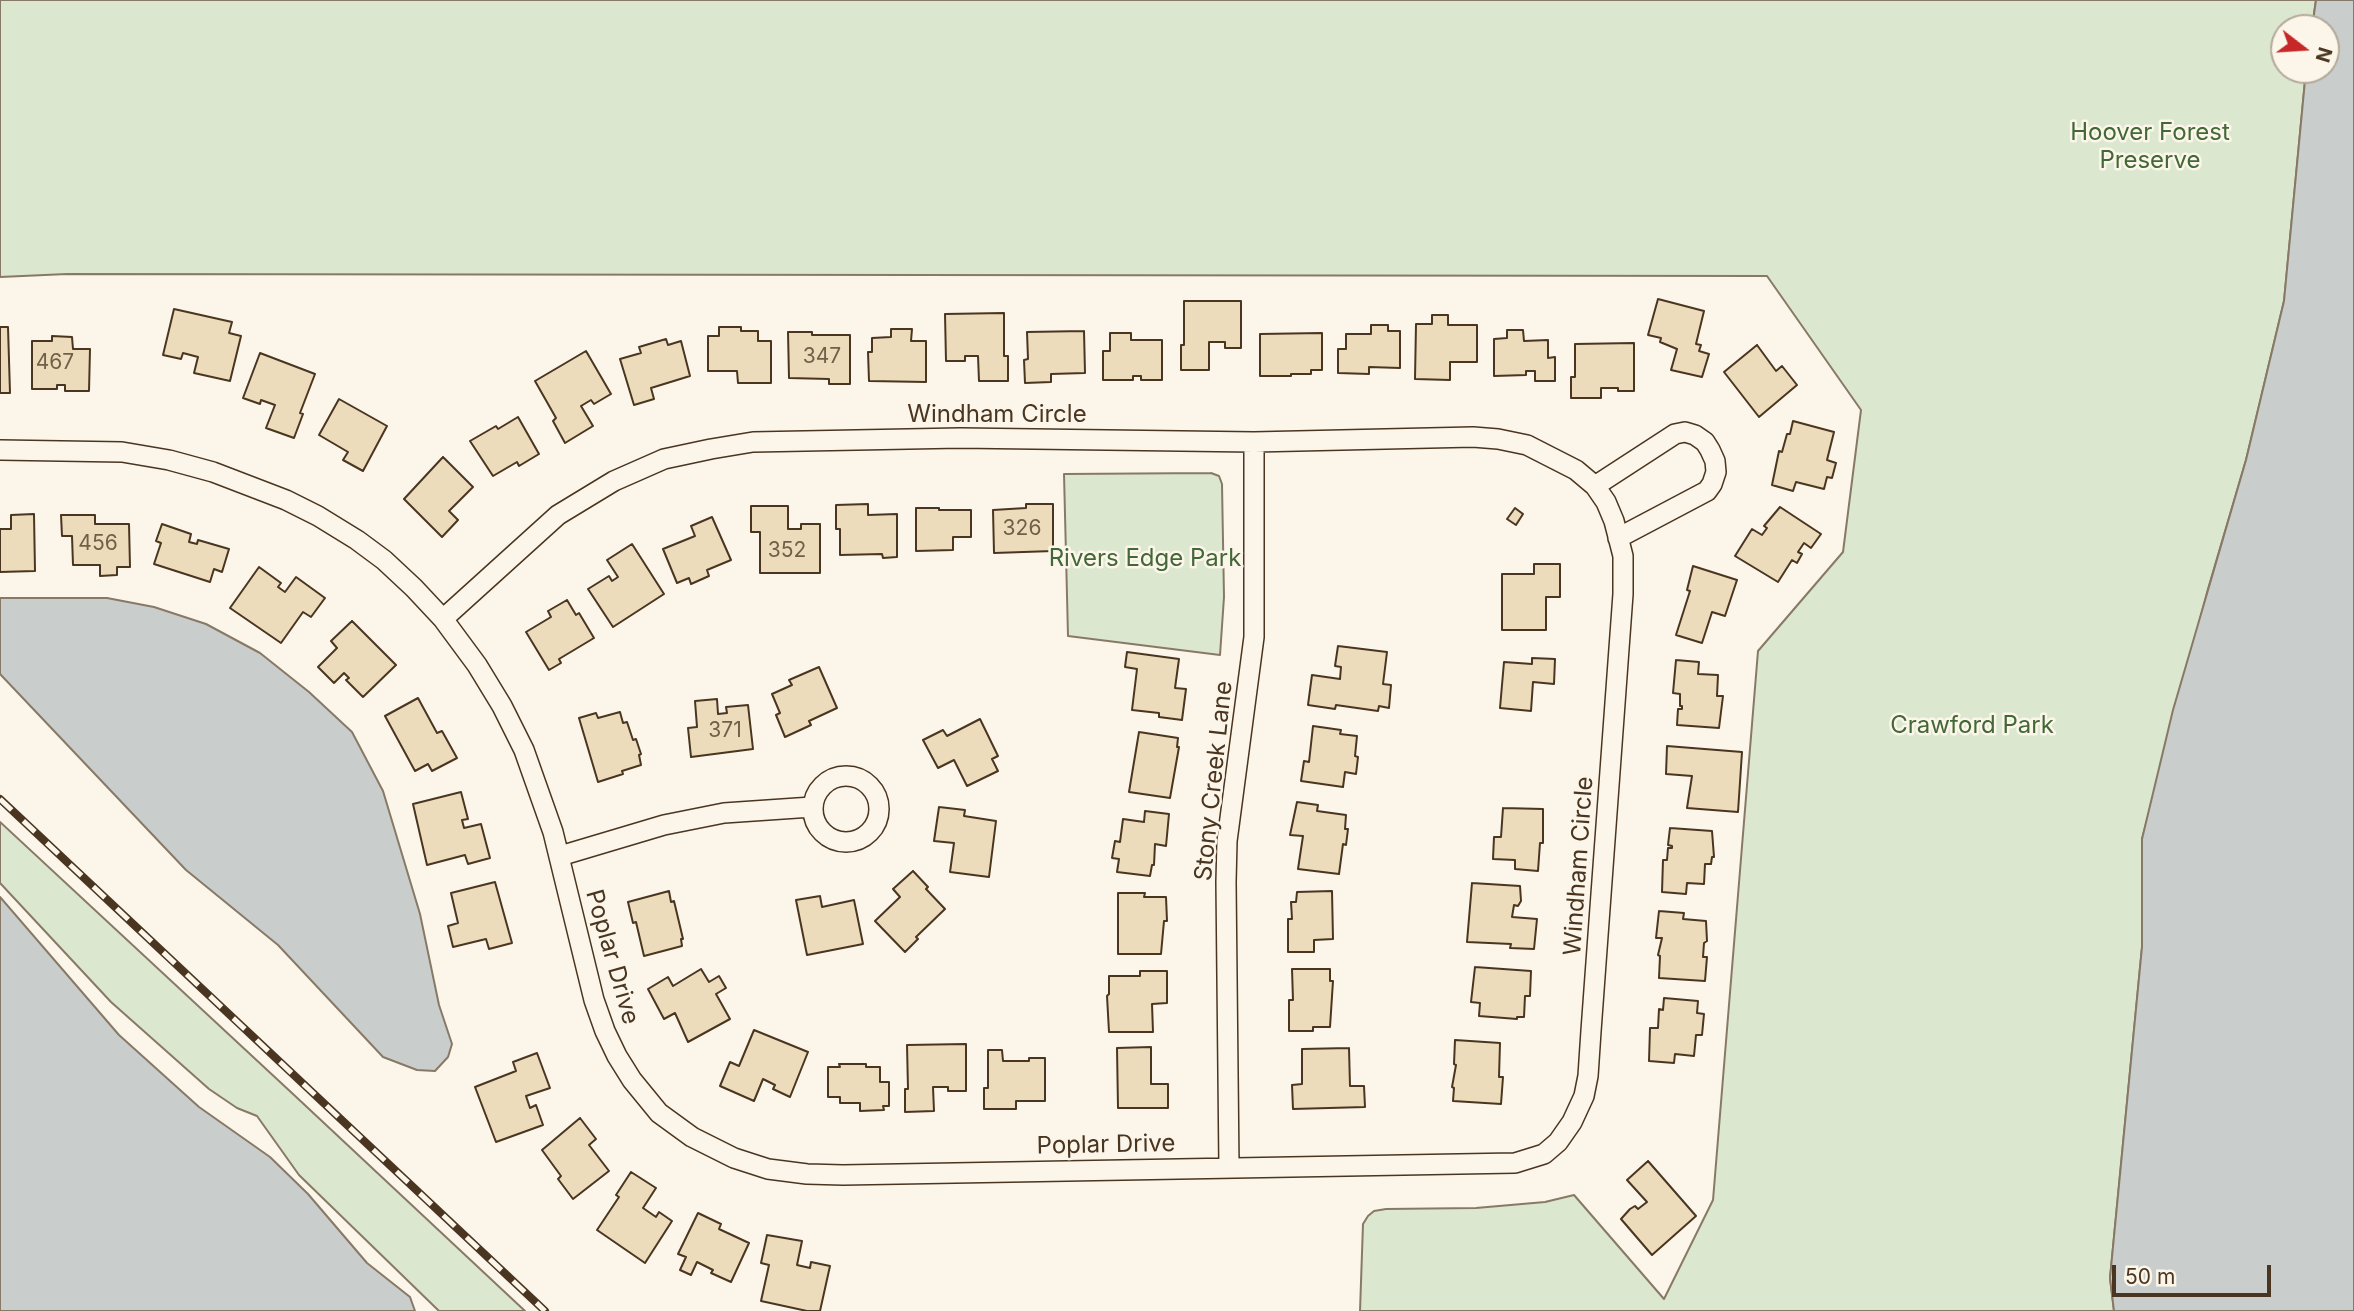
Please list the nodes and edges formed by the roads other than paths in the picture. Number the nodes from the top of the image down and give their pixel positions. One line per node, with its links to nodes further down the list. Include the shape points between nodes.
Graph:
1 (1254, 442): 3 (street, Windham Circle, via 1498,439 1550,455); 5 (street, Windham Circle, via 960,438 753,442 664,459 614,481 558,514); 9 (street, Stony Creek Lane, via 1254,637 1227,855)
2 (0, 450): 5 (street, Poplar Drive, via 122,452 169,460 245,483 286,499 357,540 384,560)
3 (1595, 486): 4 (street, Windham Circle); 4 (street, via 1675,434 1695,435 1710,450 1716,472 1707,491)
4 (1619, 538): 8 (street, Windham Circle, via 1623,587 1588,1076 1584,1096 1558,1142 1544,1154)
5 (443, 619): 7 (street, Poplar Drive, via 477,665 513,728 540,790)
6 (812, 807): 7 (street, via 724,813 664,825)
7 (560, 856): 9 (street, Poplar Drive, via 594,1000 617,1056 659,1113 692,1137 734,1158 768,1168 843,1175)
8 (1515, 1163): 9 (street, Poplar Drive)
9 (1229, 1168)

